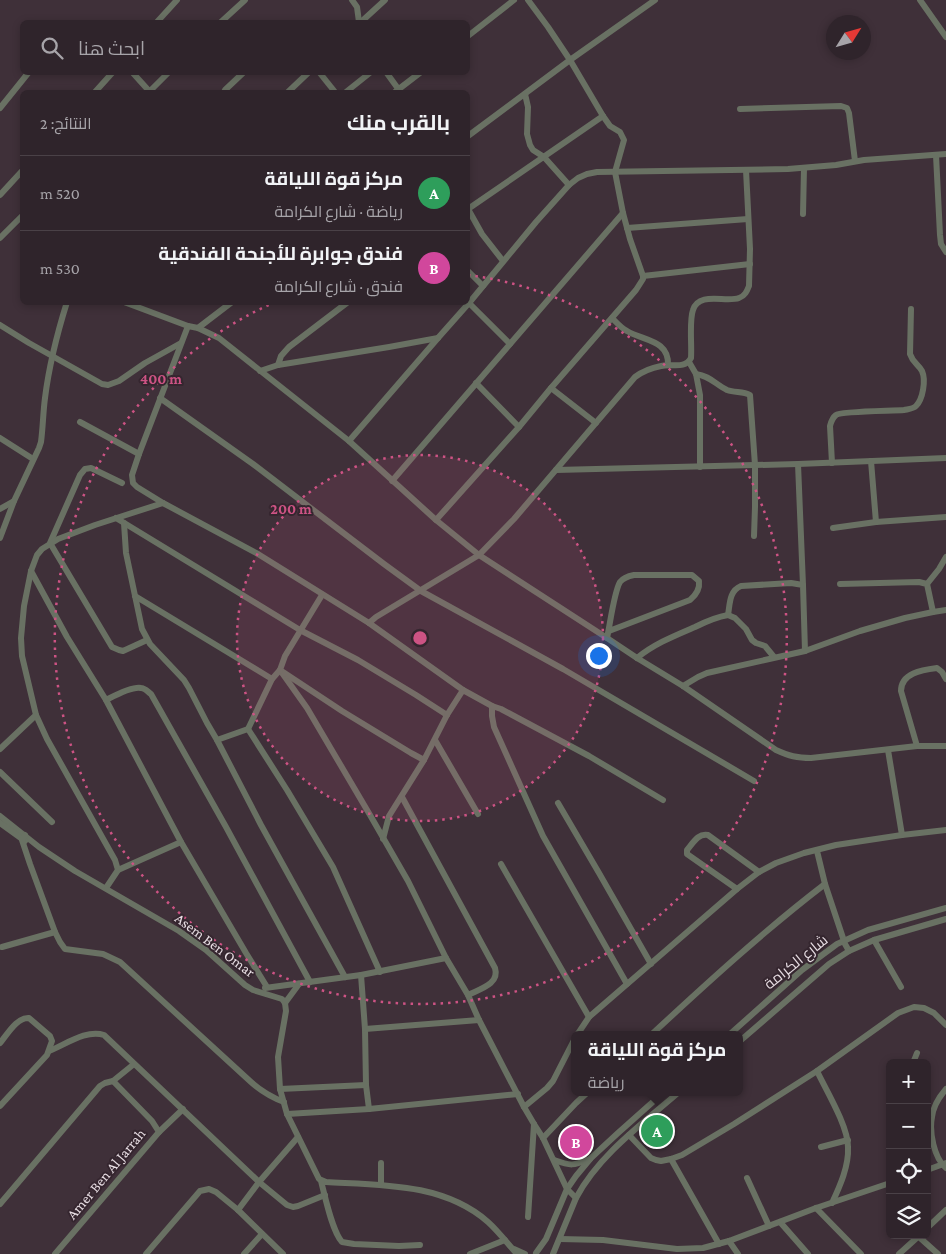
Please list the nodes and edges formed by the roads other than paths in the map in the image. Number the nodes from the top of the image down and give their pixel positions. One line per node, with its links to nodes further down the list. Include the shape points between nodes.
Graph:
1 (177, 0): 9 (street)
2 (245, 0): 10 (street)
3 (352, 0): 11 (street)
4 (385, 0): 12 (street)
5 (514, 0): 13 (street)
6 (528, 0): 15 (street)
7 (655, 0): 15 (street)
8 (920, 0): 14 (street)
9 (159, 20)
10 (223, 20)
11 (360, 20)
12 (362, 20)
13 (470, 34)
14 (946, 37)
15 (570, 60): 35 (street); 38 (street)
16 (27, 75): 36 (street)
17 (110, 75): 26 (street)
18 (135, 75): 27 (street)
19 (166, 75): 28 (street)
20 (241, 75): 29 (street)
21 (306, 75): 30 (street)
22 (321, 75): 31 (street)
23 (367, 75): 32 (street)
24 (388, 75): 33 (street)
25 (417, 75): 34 (street)
26 (97, 90)
27 (147, 90)
28 (151, 90)
29 (225, 90)
30 (290, 90)
31 (333, 90)
32 (348, 90)
33 (396, 90)
34 (398, 90)
35 (525, 94): 39 (street); 42 (street, via 527,138 533,150)
36 (0, 108)
37 (740, 109): 43 (street, via 847,108)
38 (603, 116): 42 (street); 46 (street, via 624,140)
39 (470, 135)
40 (946, 154): 41 (street)
41 (936, 155): 43 (street); 58 (street, via 940,235)
42 (544, 157): 48 (street); 50 (street)
43 (855, 161): 44 (street)
44 (804, 168): 45 (street); 53 (street)
45 (746, 170): 46 (street); 55 (street)
46 (615, 172): 48 (street, via 587,174); 51 (street)
47 (20, 176): 49 (street)
48 (569, 185): 59 (street)
49 (0, 195)
50 (470, 210)
51 (623, 213): 56 (street); 78 (street)
52 (470, 214): 59 (street)
53 (803, 214)
54 (20, 218): 57 (street)
55 (748, 219): 56 (street); 60 (street)
56 (627, 228): 62 (street)
57 (0, 238)
58 (946, 252)
59 (503, 261): 63 (street)
60 (750, 264): 62 (street); 80 (street, via 749,286 744,295 702,300 693,310)
61 (470, 273): 63 (street)
62 (643, 276): 72 (street, via 636,290)
63 (483, 286): 64 (street)
64 (470, 302)
65 (470, 304): 78 (street)
66 (66, 305): 79 (street)
67 (135, 305): 74 (street)
68 (228, 305): 75 (street)
69 (344, 305): 82 (street, via 288,347)
70 (467, 305): 76 (street)
71 (911, 308): 97 (street, via 910,354 924,378 920,401 912,409 835,416 830,426)
72 (612, 318): 81 (street, via 626,331 660,346 667,354); 86 (street)
73 (0, 326): 79 (street)
74 (188, 326): 75 (street); 77 (street)
75 (198, 328): 83 (street, via 224,341)
76 (438, 338): 82 (street); 92 (street)
77 (182, 342): 79 (street, via 108,385 96,382); 87 (street)
78 (510, 344): 85 (street)
79 (53, 356): 95 (street, via 41,442)
80 (689, 362): 81 (street, via 679,366); 84 (street)
81 (668, 365): 89 (street, via 645,370 634,377)
82 (278, 366): 83 (street)
83 (260, 371): 92 (street)
84 (696, 374): 99 (street, via 710,378 726,389 750,395); 100 (street, via 700,395)
85 (476, 383): 90 (street); 102 (street)
86 (551, 388): 89 (street); 90 (street)
87 (160, 398): 93 (street); 122 (street)
88 (80, 422): 93 (street)
89 (596, 423): 101 (street)
90 (519, 427): 109 (street)
91 (0, 438): 95 (street)
92 (349, 441): 102 (street)
93 (139, 454): 105 (street, via 133,483)
94 (946, 458): 96 (street)
95 (33, 459): 104 (street)
96 (871, 461): 97 (street); 110 (street)
97 (832, 463): 98 (street)
98 (798, 464): 99 (street); 119 (street)
99 (754, 465): 100 (street); 113 (street)
100 (700, 467): 101 (street)
101 (556, 470): 116 (street)
102 (392, 481): 109 (street)
103 (122, 483): 115 (street, via 91,468 83,471)
104 (14, 501): 106 (street); 114 (street)
105 (163, 503): 107 (street); 123 (street, via 258,554)
106 (0, 509)
107 (116, 518): 111 (street); 115 (street)
108 (946, 518): 110 (street)
109 (436, 520): 116 (street)
110 (876, 522): 112 (street)
111 (124, 523): 124 (street); 129 (street)
112 (833, 528)
113 (754, 536)
114 (0, 538)
115 (50, 543): 118 (street, via 42,549); 131 (street, via 112,647 123,651)
116 (479, 555): 122 (street); 130 (street)
117 (946, 557): 121 (street)
118 (31, 571): 140 (street); 142 (street, via 21,646)
119 (803, 584): 127 (street, via 736,588 731,595); 132 (street)
120 (840, 584): 121 (street)
121 (927, 584): 126 (street)
122 (421, 591): 128 (street); 153 (street, via 564,669)
123 (322, 595): 128 (street); 129 (street)
124 (135, 596): 131 (street); 136 (street)
125 (946, 610): 126 (street)
126 (933, 612): 132 (street, via 860,631)
127 (728, 614): 133 (street, via 746,629 752,640 765,646); 134 (street, via 662,641)
128 (369, 624): 139 (street)
129 (300, 630): 135 (street); 143 (street, via 358,660)
130 (608, 634): 130 (street, via 690,600 698,591 699,581 692,575 634,575 621,580); 134 (street)
131 (147, 640): 145 (street, via 184,680)
132 (804, 651): 133 (street)
133 (774, 657): 138 (street, via 707,673)
134 (637, 658): 138 (street)
135 (280, 670): 136 (street); 151 (street); 164 (street, via 307,708)
136 (272, 679): 144 (street)
137 (946, 679): 147 (street, via 940,670 933,669 918,672 901,683)
138 (683, 686): 150 (street, via 788,756 811,758)
139 (463, 690): 141 (street); 143 (street)
140 (106, 700): 165 (street); 185 (street, via 135,688 151,694)
141 (492, 706): 155 (street, via 589,756); 187 (street, via 494,727 543,836)
142 (36, 715): 149 (street); 168 (street)
143 (447, 715): 146 (street)
144 (248, 729): 145 (street); 182 (street, via 333,867)
145 (217, 740): 184 (street)
146 (435, 740): 151 (street); 157 (street)
147 (917, 746): 148 (street); 150 (street)
148 (946, 746)
149 (0, 749)
150 (888, 750): 162 (street)
151 (424, 760): 154 (street)
152 (0, 772): 159 (street)
153 (754, 781)
154 (402, 797): 164 (street, via 389,816); 191 (street, via 497,973 488,986)
155 (663, 800)
156 (558, 803): 181 (street)
157 (478, 814)
158 (0, 816): 163 (street)
159 (52, 822)
160 (0, 823): 163 (street)
161 (946, 830): 162 (street)
162 (902, 835): 166 (street)
163 (23, 837): 171 (street, Asem Ben Omar); 175 (street)
164 (383, 839): 180 (street)
165 (181, 842): 168 (street); 188 (street)
166 (817, 851): 169 (street, via 793,856); 170 (street)
167 (501, 864): 193 (street)
168 (118, 870): 171 (street)
169 (759, 872): 172 (street); 172 (street, via 708,835 700,835 687,854)
170 (826, 884): 177 (street); 198 (street, via 794,908)
171 (106, 888): 190 (street, Asem Ben Omar, via 192,939)
172 (737, 889): 181 (street)
173 (946, 908): 177 (street, شارع الكرامة, via 868,930)
174 (946, 919): 176 (street, شارع الكرامة)
175 (55, 932): 178 (street); 216 (street, via 65,949 104,954 120,962 251,1082)
176 (874, 940): 179 (street, شارع الكرامة); 189 (street)
177 (845, 941): 179 (street); 199 (street, شارع الكرامة, via 814,960)
178 (2, 947)
179 (849, 950): 200 (street, شارع الكرامة)
180 (446, 958): 182 (street); 191 (street)
181 (650, 964): 187 (street)
182 (380, 972): 183 (street)
183 (360, 975): 184 (street); 196 (street)
184 (345, 977): 185 (street)
185 (310, 982): 186 (street)
186 (299, 984): 188 (street); 192 (street)
187 (627, 984): 193 (street)
188 (268, 987): 190 (street)
189 (901, 987)
190 (253, 990): 192 (street, Asem Ben Omar, via 280,997)
191 (468, 995): 194 (street)
192 (285, 1003): 210 (street, via 278,1058)
193 (589, 1017): 197 (street)
194 (479, 1020): 196 (street); 212 (street)
195 (946, 1025): 207 (street, via 924,1008 914,1007 893,1016)
196 (364, 1029): 209 (street)
197 (580, 1031)
198 (656, 1031)
199 (734, 1031)
200 (743, 1038)
201 (0, 1043): 203 (street, via 27,1017 50,1036)
202 (571, 1046): 218 (street, via 553,1081)
203 (49, 1051): 206 (street, via 80,1037 99,1034); 217 (street)
204 (917, 1054): 205 (street)
205 (915, 1059)
206 (134, 1064): 208 (street); 219 (street)
207 (817, 1071): 229 (street); 232 (street, via 734,1124)
208 (113, 1081): 224 (street, Amer Ben Al Jarrah); 246 (street, via 100,1086)
209 (366, 1085): 210 (street); 220 (street)
210 (280, 1089): 216 (street)
211 (946, 1089): 222 (street)
212 (518, 1094): 218 (street); 220 (street)
213 (584, 1096): 228 (street)
214 (660, 1096): 231 (street)
215 (674, 1096): 225 (street)
216 (284, 1102): 221 (street)
217 (0, 1106)
218 (524, 1107): 223 (street)
219 (183, 1109): 224 (street); 239 (street)
220 (368, 1109): 221 (street)
221 (287, 1114): 227 (street)
222 (931, 1119)
223 (534, 1124): 228 (street); 250 (street)
224 (159, 1132): 265 (street, Amer Ben Al Jarrah)
225 (629, 1135): 232 (street, via 651,1158); 244 (street, via 597,1166)
226 (931, 1136): 235 (street, via 935,1152)
227 (298, 1137): 238 (street); 239 (street)
228 (544, 1138): 233 (street)
229 (848, 1140): 230 (street); 245 (street, via 848,1159)
230 (821, 1147)
231 (591, 1158): 233 (street, via 575,1165); 242 (street)
232 (671, 1159): 260 (street)
233 (554, 1160): 242 (street)
234 (381, 1163): 241 (street)
235 (945, 1165): 236 (street)
236 (931, 1169)
237 (747, 1178): 253 (street)
238 (321, 1180): 241 (street); 243 (street)
239 (260, 1182): 243 (street, via 293,1207); 248 (street)
240 (886, 1184): 245 (street)
241 (381, 1185): 258 (street, via 433,1193 466,1206 488,1222)
242 (567, 1189): 244 (street); 272 (street, via 552,1228)
243 (325, 1195): 261 (street, via 342,1242)
244 (576, 1198): 255 (street)
245 (832, 1203): 247 (street)
246 (0, 1204)
247 (816, 1208): 251 (street); 276 (street)
248 (238, 1210): 254 (street); 266 (street, via 216,1192 200,1190)
249 (946, 1210): 252 (street)
250 (528, 1217)
251 (780, 1222): 253 (street); 275 (street)
252 (931, 1224)
253 (769, 1226): 259 (street)
254 (262, 1234): 267 (street); 268 (street)
255 (560, 1239): 264 (street, via 603,1240); 273 (street)
256 (916, 1239): 277 (street)
257 (923, 1239): 278 (street)
258 (504, 1240): 262 (street); 269 (street)
259 (729, 1241): 260 (street); 274 (street)
260 (719, 1244): 263 (street)
261 (420, 1245)
262 (511, 1247): 270 (street); 271 (street)
263 (704, 1251): 264 (street)
264 (675, 1252)
265 (55, 1254)
266 (146, 1254)
267 (244, 1254)
268 (283, 1254)
269 (470, 1254)
270 (517, 1254)
271 (525, 1254)
272 (536, 1254)
273 (554, 1254)
274 (738, 1254)
275 (808, 1254)
276 (861, 1254)
277 (899, 1254)
278 (938, 1254)

